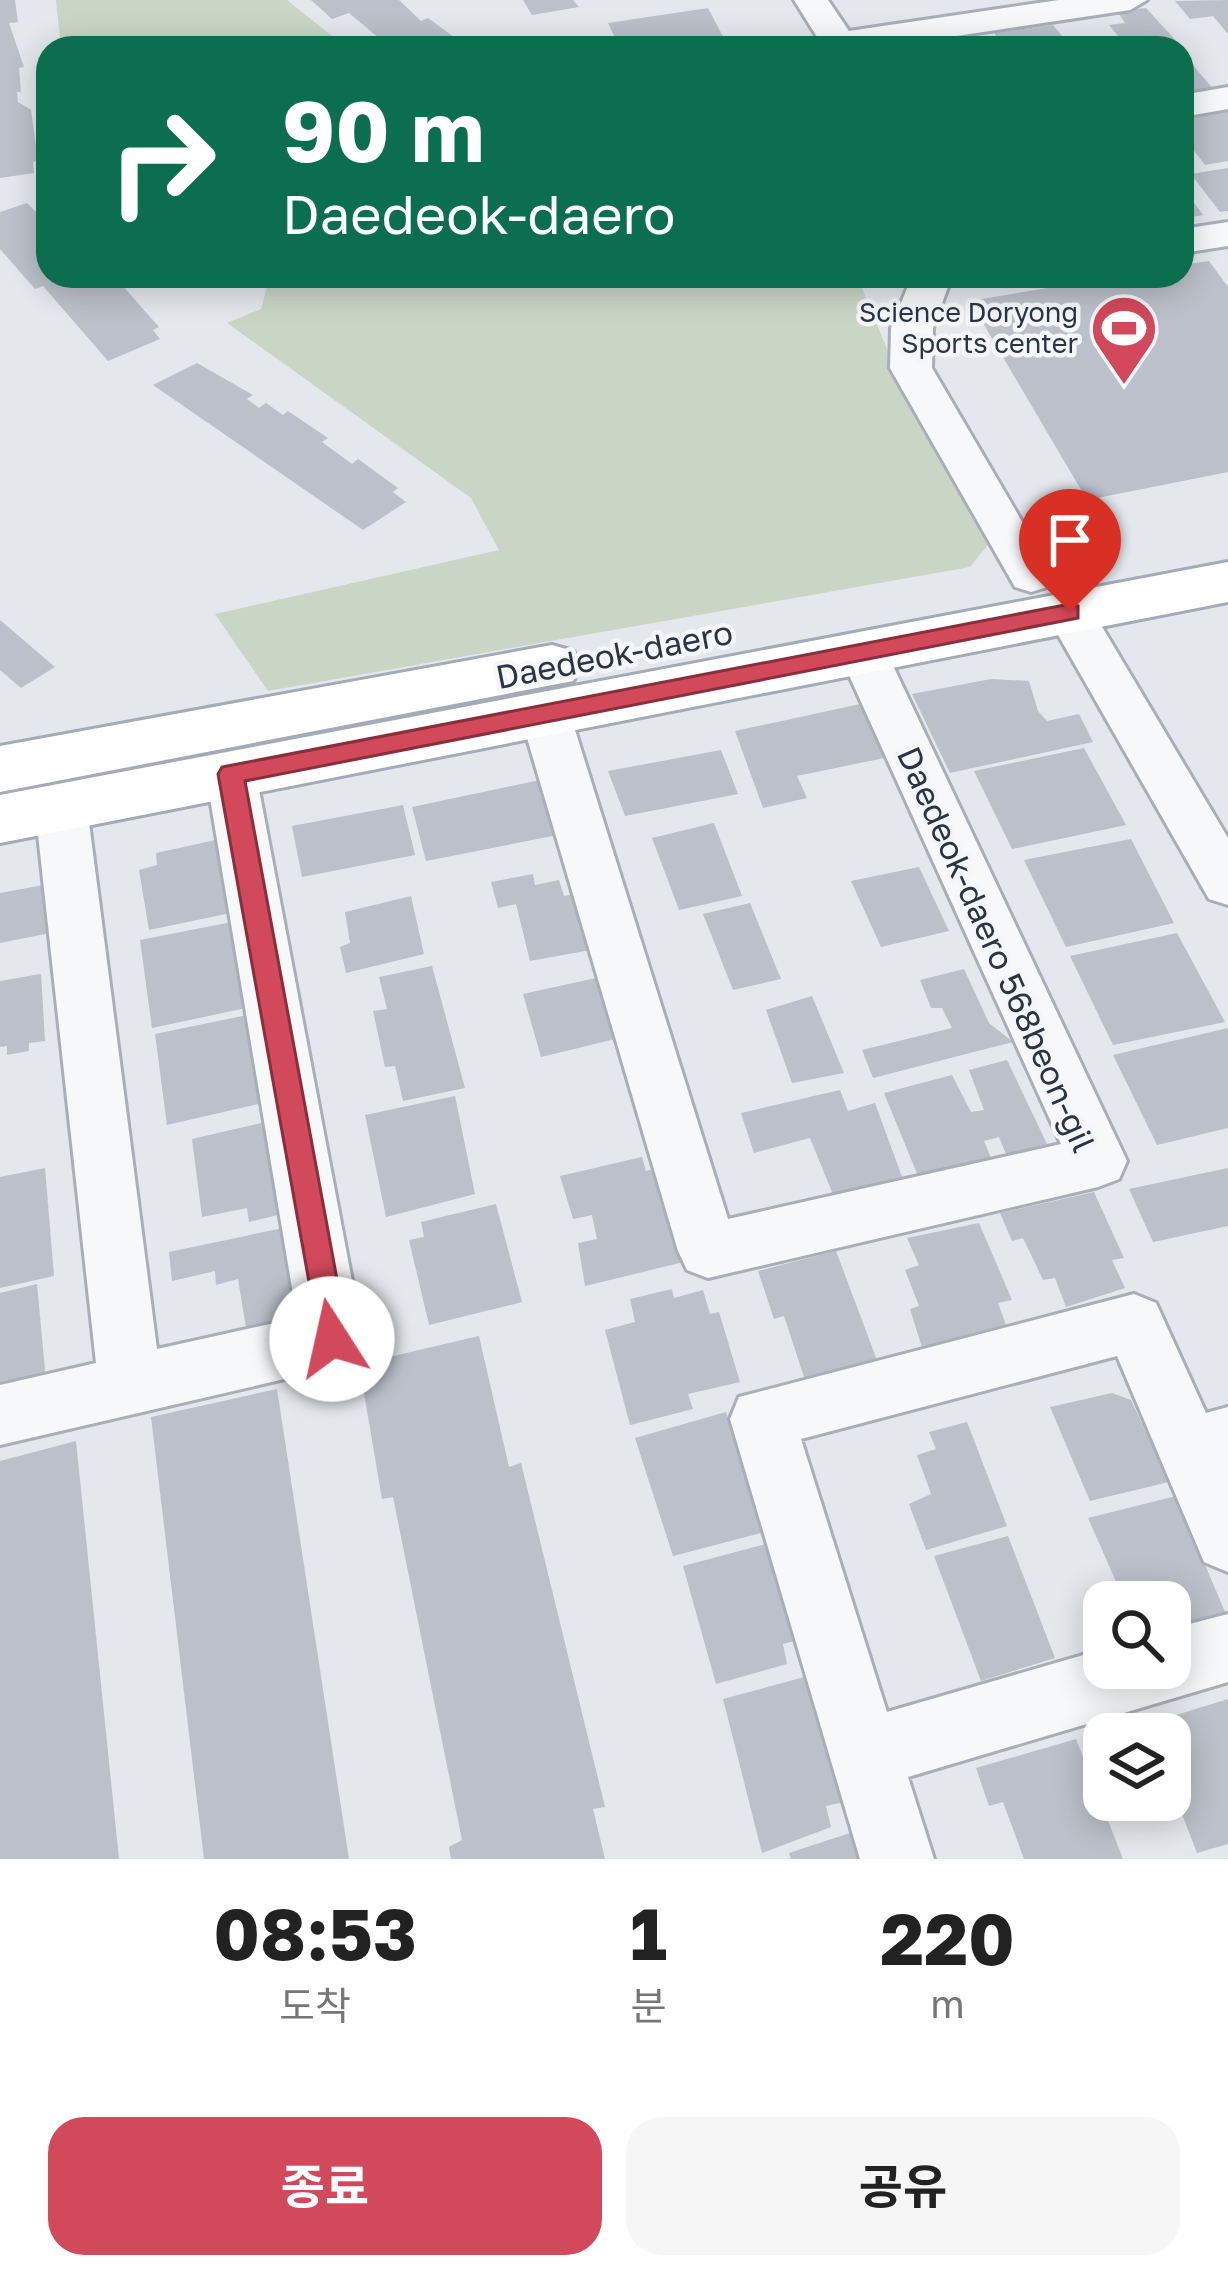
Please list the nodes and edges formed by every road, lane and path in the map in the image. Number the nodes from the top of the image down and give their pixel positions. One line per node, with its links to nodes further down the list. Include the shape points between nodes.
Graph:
1 (811, 0): 3 (street)
2 (1130, 0): 4 (street)
3 (835, 36)
4 (899, 36)
5 (1228, 98): 6 (street)
6 (1194, 104)
7 (1228, 234): 8 (street)
8 (1194, 239)
9 (934, 288): 12 (street, via 912,328 911,368)
10 (1228, 539): 12 (main road, Daedeok-daero)
11 (1228, 582): 12 (main road, Daedeok-daero)
12 (1050, 594): 13 (main road, Daedeok-daero); 15 (main road, Daedeok-daero); 19 (street)
13 (863, 652): 14 (main road, Daedeok-daero); 14 (street, Daedeok-daero 568beon-gil, via 1098,1161 708,1251)
14 (545, 714): 16 (main road, Daedeok-daero)
15 (0, 769)
16 (231, 774): 17 (main road, Daedeok-daero); 20 (street, via 332,1339)
17 (61, 807): 18 (main road, Daedeok-daero); 20 (street)
18 (0, 819)
19 (1228, 884)
20 (130, 1384): 21 (street)
21 (0, 1415)
22 (1208, 1443): 23 (street); 27 (street, via 1134,1323 762,1419)
23 (1228, 1539)
24 (1228, 1648): 25 (street)
25 (1191, 1658)
26 (1086, 1689): 27 (street)
27 (867, 1753): 28 (street)
28 (897, 1859)

